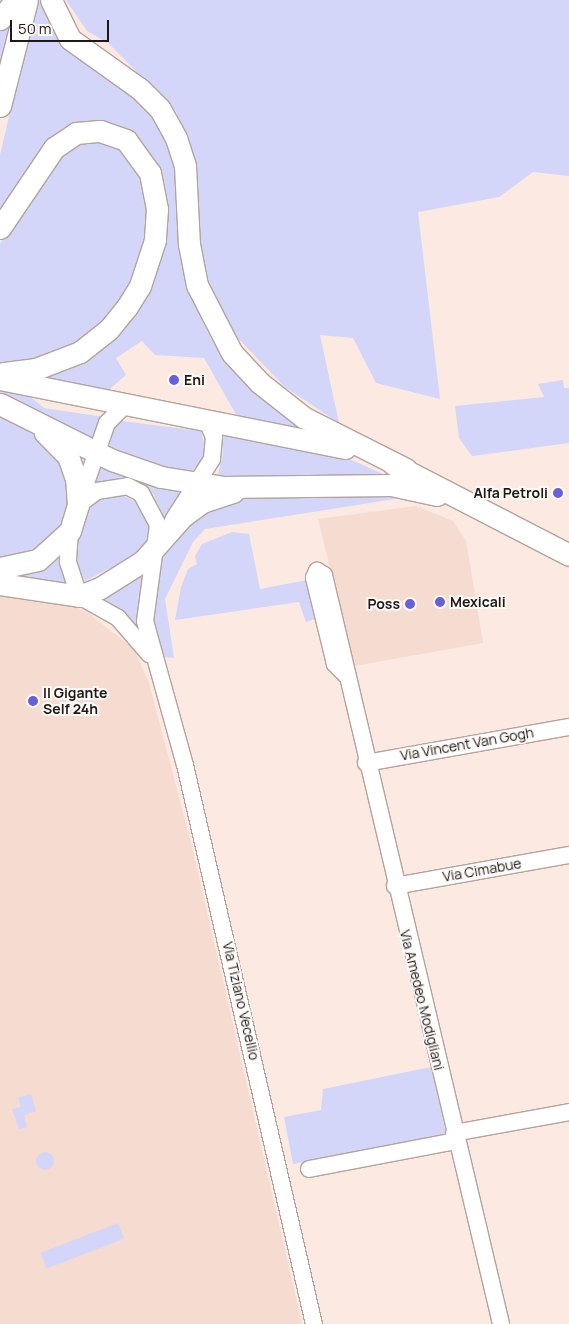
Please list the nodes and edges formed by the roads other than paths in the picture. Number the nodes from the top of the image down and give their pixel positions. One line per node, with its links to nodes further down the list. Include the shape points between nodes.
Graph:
1 (16, 0): 4 (main road)
2 (27, 0): 5 (main road)
3 (51, 0): 13 (main road, via 70,39 140,89 160,109 176,138 185,166 189,244 197,285 232,353 260,383 303,417)
4 (0, 19)
5 (0, 106)
6 (0, 228): 7 (main road, via 54,148 76,133 100,131 126,140 150,173 157,209 152,252 140,286 121,314 100,337 70,357 36,369)
7 (0, 373)
8 (0, 379): 10 (main road)
9 (2, 404): 12 (main road); 16 (main road, via 64,451 76,479)
10 (124, 406): 11 (main road); 12 (street, via 107,423)
11 (207, 421): 13 (main road, via 312,440); 14 (street, via 214,437 212,459)
12 (97, 452): 14 (main road, via 145,473); 16 (street)
13 (406, 469): 17 (main road)
14 (195, 484): 15 (main road); 19 (street)
15 (287, 486): 17 (main road, via 408,487); 19 (main road, via 224,493 202,502)
16 (78, 505): 18 (main road); 19 (street, via 113,486 141,492 156,518)
17 (496, 518): 20 (main road)
18 (70, 531): 21 (main road, via 38,560); 23 (street, via 68,562)
19 (158, 543): 23 (main road, via 124,577); 25 (street, via 145,622)
20 (569, 555)
21 (0, 568)
22 (0, 584): 23 (main road)
23 (80, 596): 25 (street, via 136,635)
24 (346, 675): 24 (street, Via Amedeo Modigliani, via 324,575 317,571 314,578 334,664); 27 (street, Via Amedeo Modigliani)
25 (163, 680): 33 (street, Via Tiziano Vecellio)
26 (569, 727): 27 (street, Via Vincent Van Gogh)
27 (366, 762): 29 (street, Via Amedeo Modigliani)
28 (569, 855): 29 (street, Via Cimabue)
29 (395, 886): 31 (street, Via Amedeo Modigliani)
30 (569, 1112): 31 (street)
31 (455, 1137): 32 (street); 34 (street, Via Amedeo Modigliani)
32 (309, 1169)
33 (314, 1324)
34 (501, 1324)

